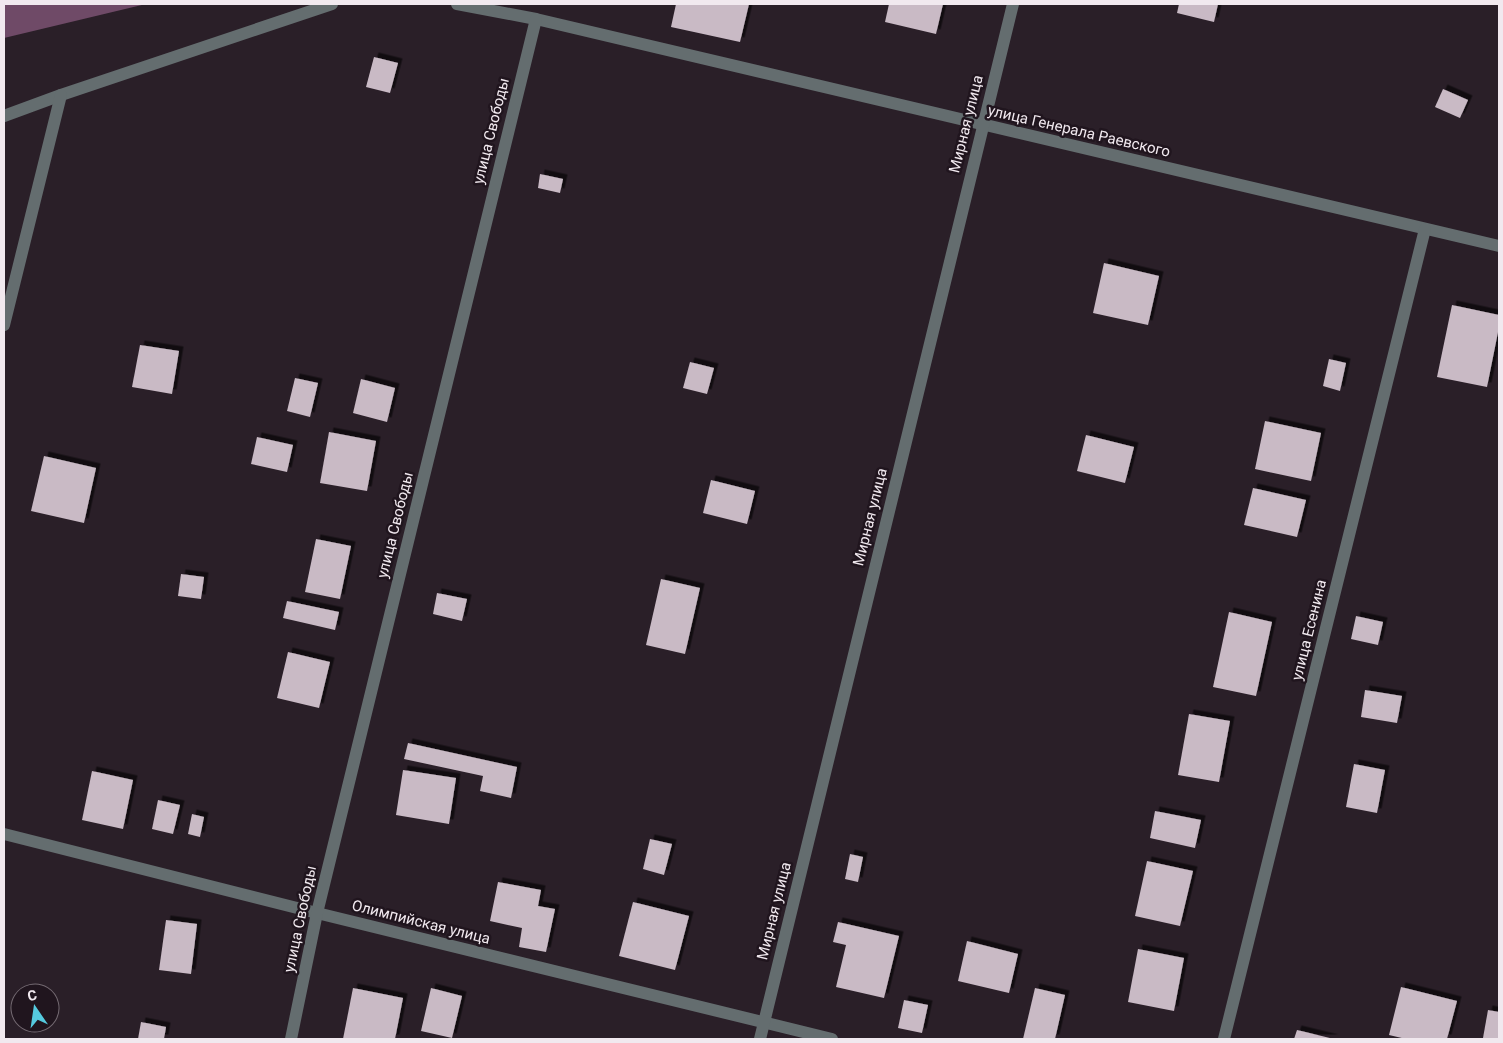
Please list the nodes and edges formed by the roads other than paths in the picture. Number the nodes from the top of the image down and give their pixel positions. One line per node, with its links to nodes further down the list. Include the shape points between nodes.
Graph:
1 (332, 4): 5 (street)
2 (457, 4): 4 (street, улица Генерала Раевского)
3 (1013, 4): 7 (street, Мирная улица)
4 (536, 19): 7 (street, улица Генерала Раевского); 12 (street, улица Свободы)
5 (61, 95): 6 (street); 10 (street)
6 (4, 116)
7 (983, 125): 8 (street, улица Генерала Раевского); 13 (street, Мирная улица)
8 (1425, 229): 9 (street, улица Генерала Раевского); 17 (street, улица Есенина)
9 (1499, 246)
10 (4, 326)
11 (4, 834): 12 (street, Олимпийская улица)
12 (316, 913): 13 (street, Олимпийская улица); 14 (street, улица Свободы)
13 (763, 1023): 15 (street, Мирная улица); 16 (street, Олимпийская улица)
14 (291, 1039)
15 (760, 1039)
16 (832, 1039)
17 (1224, 1039)

